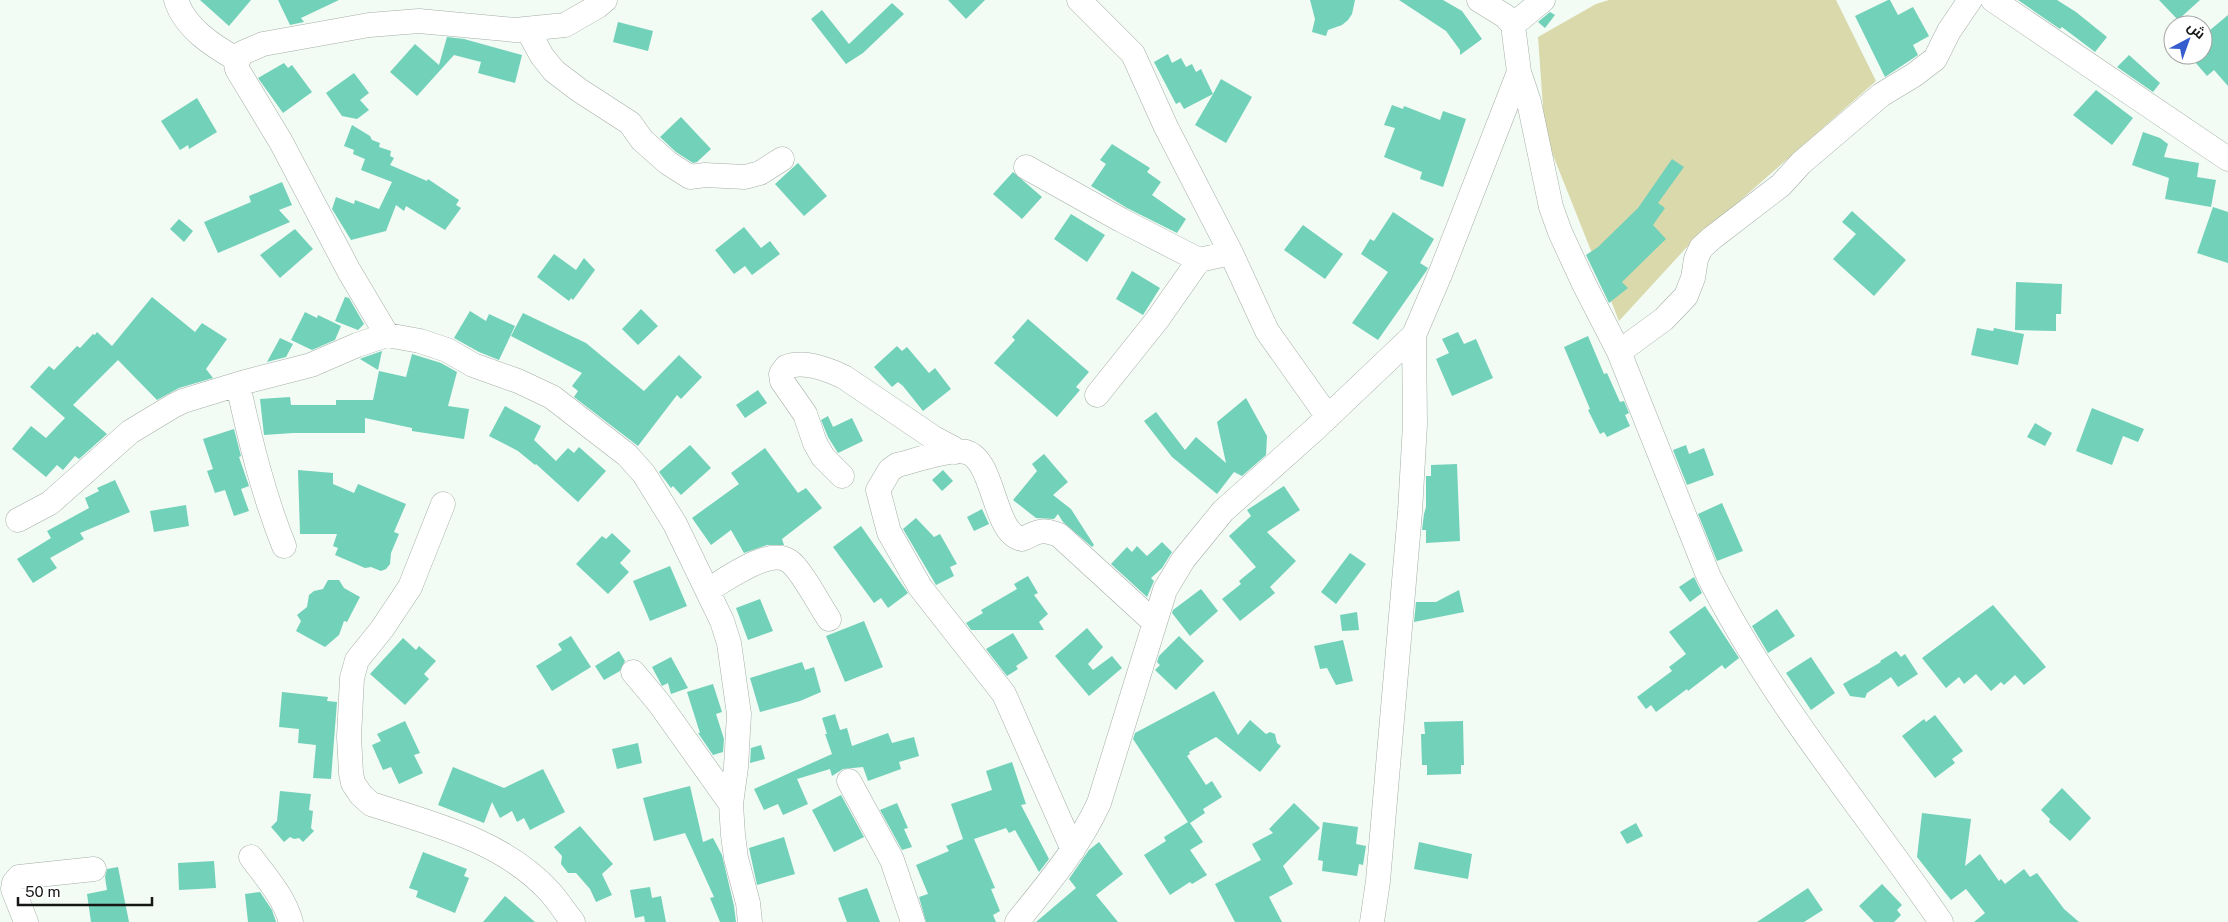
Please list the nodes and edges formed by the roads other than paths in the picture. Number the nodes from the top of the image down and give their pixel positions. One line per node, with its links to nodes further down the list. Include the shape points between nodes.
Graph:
1 (176, 0): 10 (street, via 180,13 195,30)
2 (605, 0): 9 (street, via 565,25)
3 (1079, 0): 15 (street, via 1133,54 1166,127)
4 (1479, 0): 8 (street)
5 (1543, 0): 8 (street)
6 (1970, 0): 19 (street, via 1935,59 1881,95 1801,163 1781,185 1701,248 1686,296 1664,319)
7 (1993, 0): 13 (street)
8 (1510, 14): 11 (street)
9 (526, 29): 10 (street, via 419,21 369,25 263,44 242,53); 12 (street, via 554,71 630,123 642,140 690,177 745,177 760,173)
10 (238, 60): 17 (street, via 237,70 281,142 344,263)
11 (1519, 72): 18 (street); 19 (street, via 1529,102 1551,207 1584,284)
12 (782, 159)
13 (2228, 159)
14 (1026, 167): 16 (street)
15 (1231, 253): 16 (street); 22 (street, via 1267,331)
16 (1200, 260): 21 (street)
17 (387, 335): 20 (street, via 311,365); 28 (street, via 447,350 473,365 552,397 627,455 644,474 675,524)
18 (1414, 335): 22 (street); 43 (street, via 1415,424 1410,512)
19 (1619, 352): 44 (street, via 1723,606 1795,717)
20 (238, 384): 26 (street, via 172,406 130,432 50,503); 27 (street, via 252,444)
21 (1097, 395)
22 (1328, 417): 30 (street, via 1224,511 1183,560 1165,590)
23 (955, 452): 24 (street, via 844,377 802,364 786,367 781,374 782,381 805,414 823,457); 30 (street, via 965,452 979,460 1008,529 1017,538 1022,539 1037,531 1059,535); 34 (street, via 897,465 880,483 880,502 889,532 920,587 1004,694)
24 (842, 476)
25 (443, 504): 40 (street, via 410,587 357,660 352,678 349,737 353,783 371,804 474,839 514,862 550,891)
26 (18, 520)
27 (284, 546)
28 (708, 590): 29 (street, via 760,561 779,557 793,565); 33 (street, via 722,620 738,694 739,722)
29 (829, 619)
30 (1155, 623): 34 (street, via 1099,803)
31 (633, 672): 33 (street)
32 (849, 781): 42 (street, via 892,860)
33 (731, 804): 41 (street, via 736,858)
34 (1073, 850): 37 (street)
35 (251, 857): 39 (street, via 275,889)
36 (94, 869): 38 (street, via 19,876 13,889)
37 (1022, 920)
38 (26, 922)
39 (291, 922)
40 (573, 922)
41 (750, 922)
42 (913, 922)
43 (1372, 922)
44 (1941, 922)

